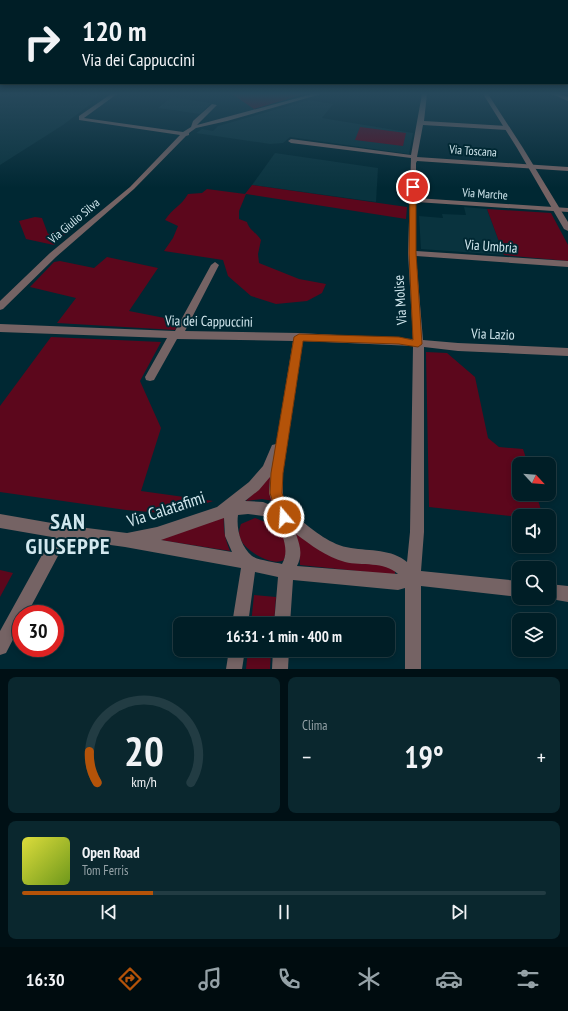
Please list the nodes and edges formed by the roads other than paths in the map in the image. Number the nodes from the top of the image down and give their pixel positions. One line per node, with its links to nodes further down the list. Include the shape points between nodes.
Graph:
1 (125, 125): 9 (street)
2 (193, 125): 7 (street, Via Giulio Silva)
3 (205, 125): 7 (street)
4 (421, 125): 11 (street, Via Molise)
5 (459, 125): 8 (street)
6 (504, 125): 8 (street)
7 (196, 128): 9 (street, Via Giulio Silva)
8 (506, 128): 12 (street)
9 (186, 134): 21 (street, Via Giulio Silva, via 125,194 53,255)
10 (291, 141): 11 (street, Via Toscana)
11 (414, 158): 12 (street, Via Toscana); 14 (street, Via Molise)
12 (531, 166): 13 (street, Via Toscana); 15 (street)
13 (568, 169)
14 (413, 200): 15 (street, Via Marche); 18 (street, Via Molise)
15 (555, 209): 16 (street, Via Marche); 17 (street)
16 (568, 210)
17 (568, 229)
18 (412, 253): 19 (street, Via Umbria); 25 (street, Via Molise)
19 (568, 264)
20 (215, 265): 23 (street)
21 (0, 307)
22 (0, 328): 23 (street, Via dei Cappuccini)
23 (176, 335): 24 (street, Via dei Cappuccini); 27 (street)
24 (299, 337): 25 (street, Via dei Cappuccini); 28 (street)
25 (418, 344): 26 (street, Via Lazio); 36 (street, Via Molise, via 417,532)
26 (568, 352)
27 (150, 377)
28 (282, 434): 29 (street, via 268,470); 30 (street, via 276,493)
29 (230, 507): 30 (street, Via Calatafimi, via 262,509); 33 (street, Via Calatafimi, via 161,534); 34 (street, via 231,534 238,550)
30 (284, 517): 35 (street, via 294,550 293,559); 36 (street, Via Calatafimi, via 327,548 350,556 391,562 399,565)
31 (0, 521): 32 (street, Via Calatafimi)
32 (63, 532): 33 (street, Via Calatafimi); 42 (street)
33 (118, 540): 34 (street, Via Calatafimi, via 228,558)
34 (249, 564): 35 (street, Via Calatafimi); 40 (street)
35 (286, 572): 36 (street, Via Calatafimi, via 398,582); 41 (street)
36 (413, 578): 37 (street, Via Calatafimi); 47 (street, Via Molise)
37 (512, 588)
38 (556, 593): 39 (street)
39 (568, 594)
40 (241, 617)
41 (283, 617)
42 (0, 647)
43 (236, 657): 45 (street)
44 (281, 657): 46 (street)
45 (234, 669)
46 (280, 669)
47 (413, 669)

